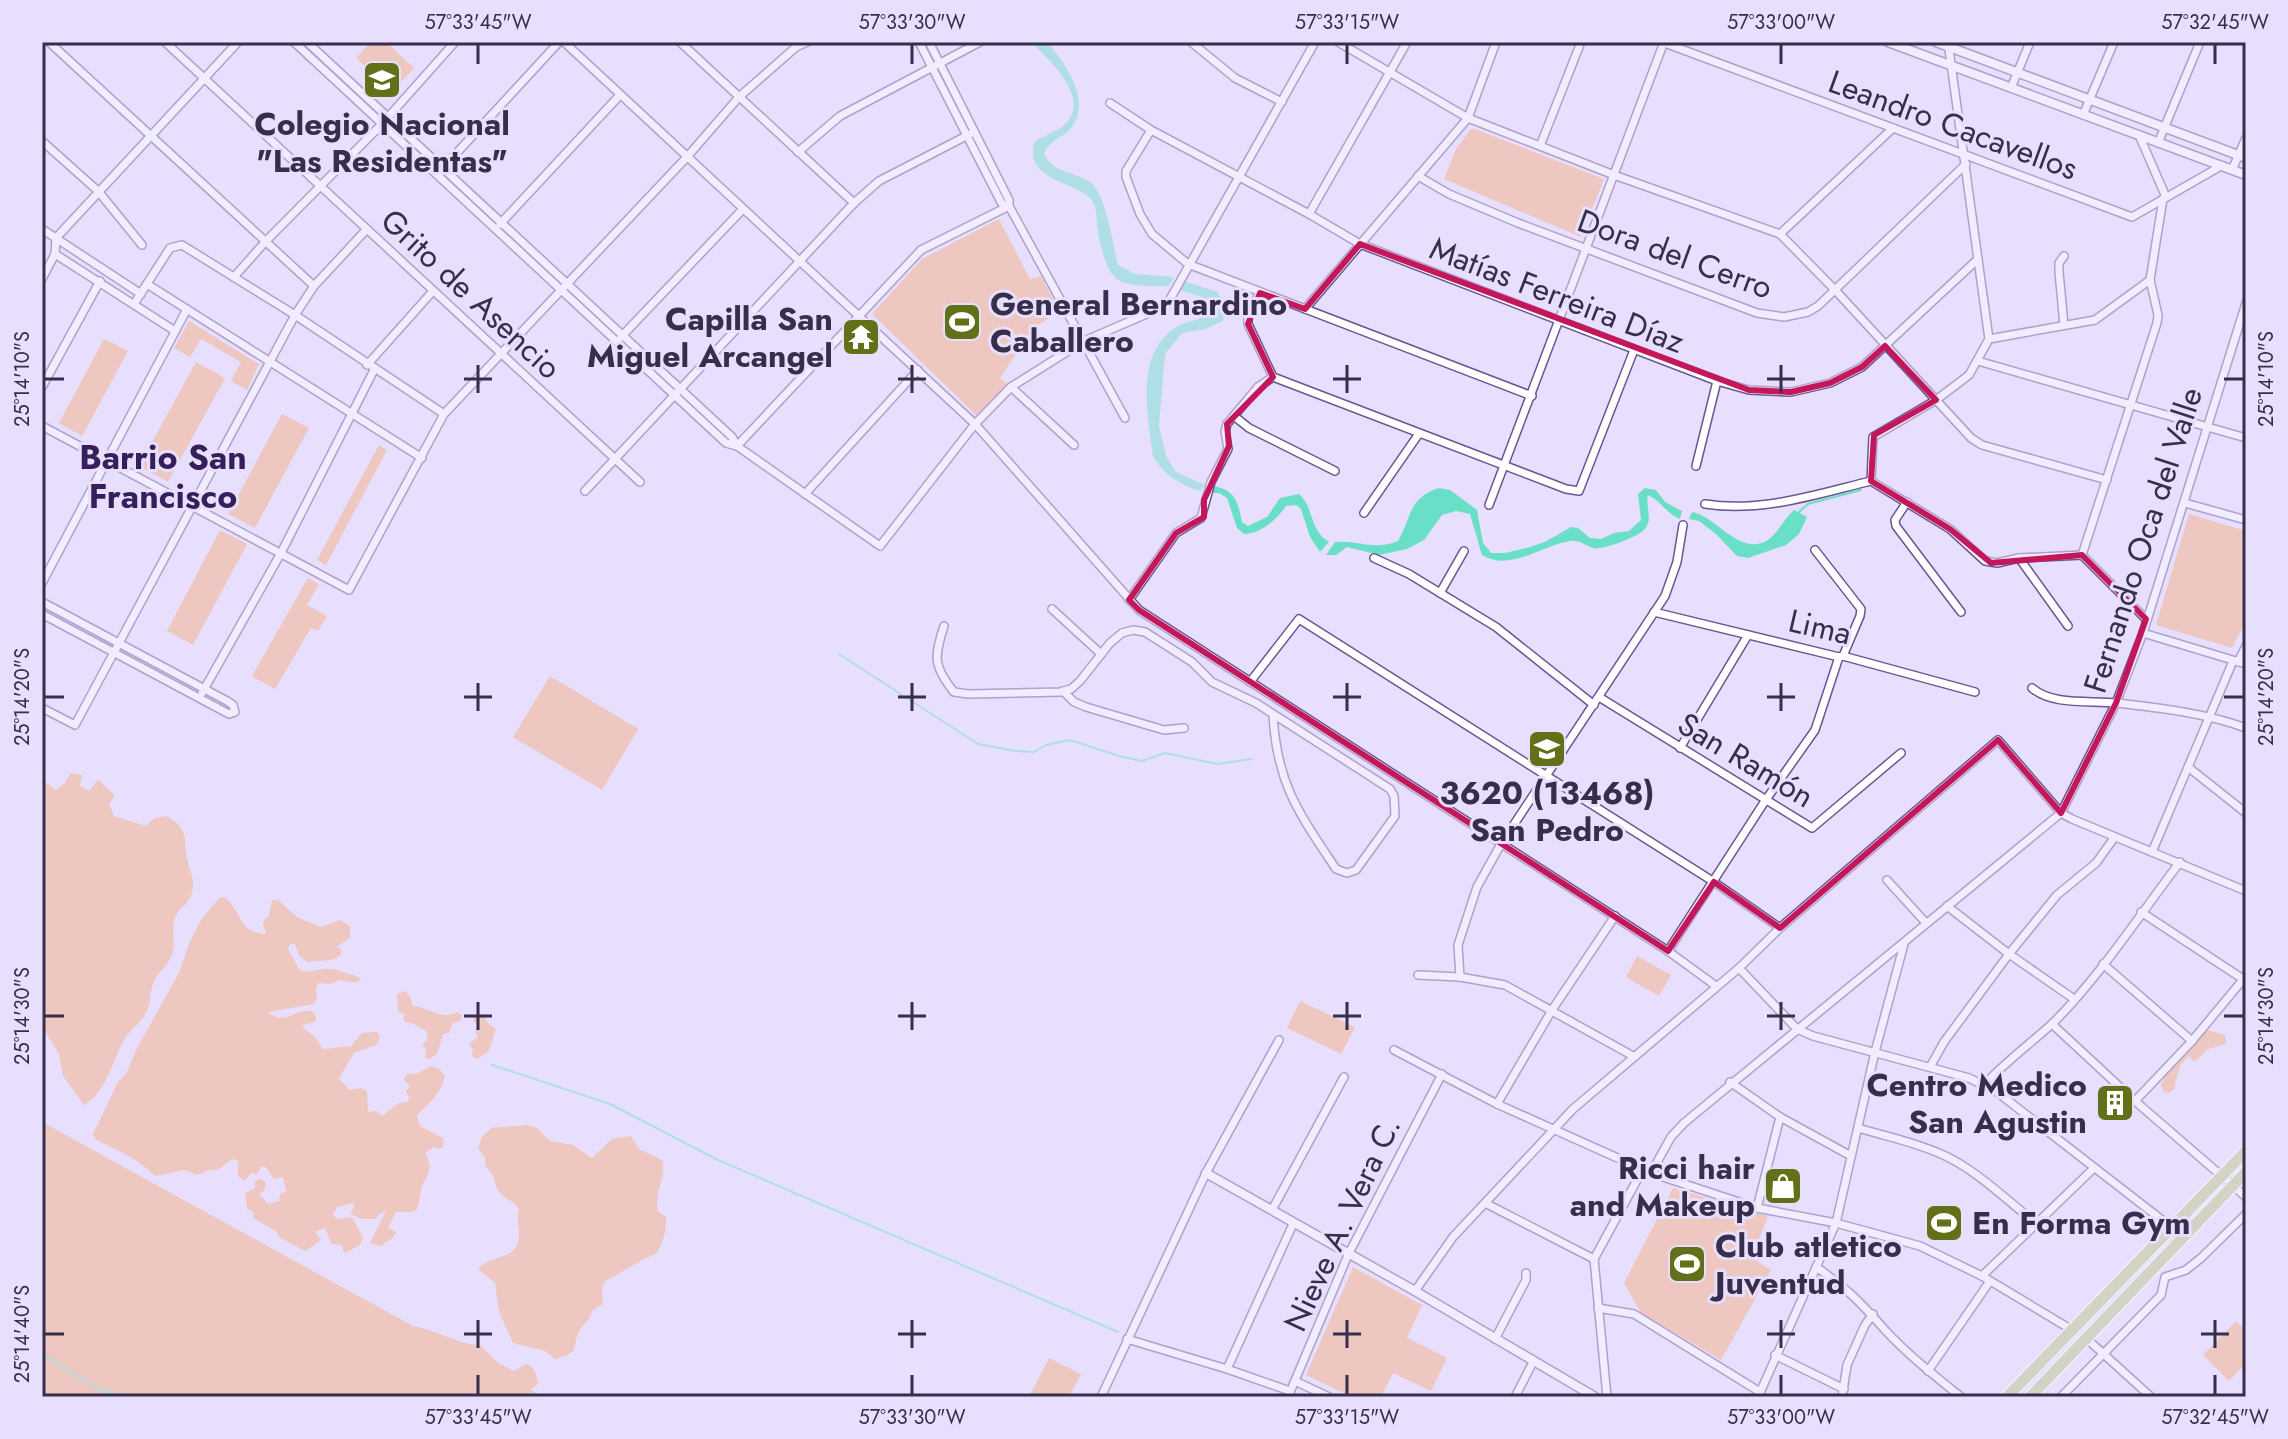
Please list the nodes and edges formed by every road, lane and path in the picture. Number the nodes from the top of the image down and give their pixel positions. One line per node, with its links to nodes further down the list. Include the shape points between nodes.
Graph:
1 (49, 42): 45 (street)
2 (165, 42): 31 (street, Grito de Asencio)
3 (238, 42): 31 (street)
4 (294, 42): 40 (street)
5 (307, 42): 40 (street)
6 (455, 42): 40 (street)
7 (561, 42): 33 (street); 57 (street)
8 (680, 42): 34 (street)
9 (807, 42): 25 (street)
10 (919, 42): 27 (street)
11 (929, 42): 27 (street)
12 (980, 42): 27 (street)
13 (1191, 42): 36 (street, via 1235,78)
14 (1315, 42): 36 (street)
15 (1338, 42): 29 (street)
16 (1407, 42): 29 (street)
17 (1496, 42): 39 (street)
18 (1581, 42): 50 (street)
19 (1663, 42): 42 (street, Leandro Cacavellos); 58 (street)
20 (1888, 42): 28 (street)
21 (1936, 42): 26 (street)
22 (2030, 42): 30 (street)
23 (2114, 42): 35 (street)
24 (2200, 42): 41 (street)
25 (794, 44): 34 (street)
26 (1948, 44): 28 (street); 30 (street)
27 (936, 66): 44 (street); 51 (street, via 840,116)
28 (1952, 66): 32 (street); 54 (street)
29 (1390, 72): 39 (street); 68 (street)
30 (2017, 72): 32 (street); 35 (street)
31 (203, 78): 45 (street); 62 (street, Grito de Asencio)
32 (2011, 88): 38 (street)
33 (620, 95): 52 (street); 69 (street)
34 (739, 97): 51 (street); 52 (street)
35 (2089, 99): 38 (street); 41 (street)
36 (1282, 102): 61 (street)
37 (1110, 103): 43 (street, Matías Ferreira Díaz)
38 (2083, 115): 46 (street)
39 (1468, 118): 50 (street); 60 (street)
40 (385, 120): 57 (street); 62 (street)
41 (2164, 127): 49 (street); 53 (street)
42 (1893, 128): 54 (street, Leandro Cacavellos); 72 (street)
43 (1151, 130): 61 (street, Matías Ferreira Díaz); 82 (street, via 1126,177 1152,234)
44 (970, 134): 65 (street, via 879,181); 66 (street)
45 (151, 135): 63 (street); 74 (street)
46 (2139, 135): 49 (street); 64 (street)
47 (2246, 138): 53 (street)
48 (42, 141): 63 (street)
49 (2158, 143): 55 (street)
50 (1540, 146): 58 (street)
51 (798, 152): 65 (street)
52 (687, 157): 67 (street); 87 (street)
53 (2242, 157): 56 (street)
54 (1965, 160): 64 (street, Leandro Cacavellos, via 2132,217); 80 (street); 92 (street, Dora del Cerro)
55 (2221, 166): 56 (street); 64 (street, Leandro Cacavellos)
56 (2232, 170): 59 (street)
57 (440, 172): 69 (street)
58 (1614, 175): 72 (street); 77 (street)
59 (2246, 175)
60 (1418, 176): 75 (street); 77 (street, Dora del Cerro)
61 (1238, 177): 68 (street, Matías Ferreira Díaz); 82 (street)
62 (321, 186): 71 (street, Grito de Asencio); 74 (street)
63 (98, 191): 73 (street); 76 (street)
64 (2165, 198): 85 (street)
65 (854, 203): 81 (street)
66 (1009, 206): 100 (street, via 921,250); 106 (street)
67 (743, 209): 81 (street); 104 (street)
68 (1309, 214): 75 (street, Matías Ferreira Díaz)
69 (498, 226): 87 (street); 90 (street)
70 (42, 229): 73 (street)
71 (366, 230): 89 (street); 91 (street, Grito de Asencio)
72 (1780, 234): 92 (street)
73 (56, 238): 78 (street); 94 (street)
74 (265, 242): 83 (street); 89 (street)
75 (1360, 244): 98 (street); 101 (street, Matías Ferreira Díaz)
76 (142, 245)
77 (1587, 248): 92 (street, Dora del Cerro, via 1771,317 1808,312); 101 (street)
78 (55, 254): 84 (street); 86 (street)
79 (2064, 256): 102 (street, via 2059,263)
80 (1978, 259): 105 (street); 107 (street, Matías Ferreira Díaz)
81 (801, 261): 100 (street); 118 (street)
82 (1188, 264): 93 (street); 106 (street, via 1165,306)
83 (234, 277): 88 (street, via 177,245); 99 (street)
84 (42, 279)
85 (2150, 280): 102 (street, via 2095,320); 121 (street, via 2158,315)
86 (100, 281): 96 (street); 116 (street)
87 (567, 283): 90 (street); 104 (street)
88 (147, 284): 94 (street); 97 (street)
89 (314, 286): 99 (street)
90 (560, 289): 104 (street); 109 (street)
91 (433, 291): 109 (street, Grito de Asencio); 112 (street)
92 (1836, 291): 107 (street)
93 (1260, 293): 98 (street); 114 (street, via 1248,324)
94 (141, 294): 96 (street)
95 (2246, 303): 128 (street, Fernando Oca del Valle)
96 (134, 304): 103 (street)
97 (187, 309): 103 (street); 110 (street)
98 (1305, 309): 119 (street)
99 (295, 315): 110 (street); 112 (street)
100 (859, 315): 113 (street); 132 (street)
101 (1560, 322): 108 (street, Matías Ferreira Díaz); 119 (street)
102 (2064, 325): 105 (street)
103 (175, 331): 134 (street)
104 (620, 339): 118 (street)
105 (1989, 339): 111 (street)
106 (1084, 341): 117 (street); 125 (street)
107 (1885, 346): 115 (street, Matías Ferreira Díaz, via 1848,376 1809,388 1770,393); 120 (street)
108 (1634, 350): 115 (street, Matías Ferreira Díaz); 136 (street, via 1579,491)
109 (499, 353): 122 (street); 135 (street, Grito de Asencio)
110 (270, 361): 123 (street); 148 (street)
111 (1978, 361): 120 (street, via 1969,375); 121 (street)
112 (371, 367): 122 (street); 123 (street)
113 (918, 370): 126 (street); 143 (street)
114 (1273, 377): 124 (street); 129 (street)
115 (1717, 381): 137 (street)
116 (42, 387)
117 (1011, 387): 126 (street); 131 (street)
118 (678, 392): 132 (street, via 726,443); 135 (street)
119 (1532, 396): 136 (street)
120 (1936, 400): 139 (street, via 1982,445); 140 (street, via 1873,437)
121 (2131, 406): 128 (street); 139 (street)
122 (444, 414): 133 (street)
123 (353, 415): 133 (street); 154 (street)
124 (1234, 416): 138 (street, via 1273,442); 160 (street, via 1225,431 1228,449 1201,518 1176,533)
125 (1125, 418)
126 (975, 424): 143 (street, via 880,546); 160 (street)
127 (42, 426): 134 (street)
128 (2207, 429): 130 (street); 145 (street, Fernando Oca del Valle)
129 (1418, 435): 136 (street); 149 (street)
130 (2246, 438)
131 (1074, 445)
132 (737, 446): 143 (street)
133 (422, 458): 154 (street, via 349,590)
134 (107, 459): 148 (street); 158 (street)
135 (616, 460): 141 (street, Grito de Asencio); 142 (street)
136 (1506, 466): 147 (street)
137 (1696, 466)
138 (1335, 471)
139 (2107, 480): 155 (street)
140 (1871, 481): 144 (street); 146 (street, via 1767,505)
141 (640, 482)
142 (585, 491)
143 (805, 494)
144 (1907, 502): 157 (street, via 1950,529 1985,561); 164 (street, via 1896,526)
145 (2185, 503): 150 (street); 166 (street, Fernando Oca del Valle)
146 (1705, 504)
147 (1489, 505)
148 (194, 506): 154 (street); 171 (street)
149 (1364, 513)
150 (2246, 520)
151 (1683, 525): 163 (street, via 1673,578)
152 (1815, 550): 175 (street, via 1861,609)
153 (1464, 551): 159 (street)
154 (281, 553): 179 (street)
155 (2082, 555): 157 (street); 166 (street)
156 (1374, 558): 159 (street, San Ramón)
157 (2019, 558): 168 (street)
158 (42, 583)
159 (1440, 593): 184 (street, San Ramón)
160 (1129, 600): 177 (street)
161 (42, 602): 171 (street)
162 (1052, 609): 174 (street)
163 (1654, 612): 170 (street, Lima); 184 (street)
164 (1961, 612)
165 (42, 614): 173 (street)
166 (2146, 619): 169 (street, Fernando Oca del Valle)
167 (944, 626): 180 (street, via 937,661 939,673 954,692)
168 (2068, 626)
169 (2143, 633): 176 (street); 186 (street, Fernando Oca del Valle)
170 (1748, 635): 175 (street, Lima); 192 (street)
171 (120, 644): 173 (street); 179 (street)
172 (2246, 646): 176 (street)
173 (116, 653): 183 (street); 187 (street, via 75,725)
174 (1101, 654): 180 (street, via 1080,681); 185 (street, via 1122,633 1145,632 1192,662 1212,682)
175 (1841, 657): 182 (street, Lima); 196 (street, via 1815,730)
176 (2239, 662): 189 (street)
177 (1250, 682): 181 (street); 195 (street, via 1299,619)
178 (2032, 688): 186 (street, via 2046,698)
179 (204, 689): 183 (street); 183 (street, via 233,705 235,712 229,714)
180 (1063, 691): 190 (street, via 1074,702 1099,711 1164,730)
181 (1264, 691): 185 (street); 200 (street)
182 (1975, 692)
183 (199, 698)
184 (1596, 701): 192 (street, San Ramón); 195 (street)
185 (1256, 703): 188 (street)
186 (2116, 703): 189 (street); 197 (street, Fernando Oca del Valle)
187 (42, 708)
188 (1273, 715): 188 (street, via 1290,797 1336,869 1356,870 1395,816 1394,796)
189 (2210, 718): 191 (street); 194 (street)
190 (1184, 728)
191 (2246, 728)
192 (1680, 748): 196 (street, San Ramón)
193 (1901, 753): 196 (street, San Ramón, via 1812,828)
194 (2188, 767): 198 (street); 201 (street)
195 (1547, 776): 200 (street); 204 (street)
196 (1765, 801): 204 (street)
197 (2061, 813): 199 (street); 206 (street, Fernando Oca del Valle); 210 (street, via 1998,740)
198 (2246, 813)
199 (2114, 838): 201 (street); 213 (street, via 2096,863 2057,895)
200 (1501, 844): 208 (street); 217 (street, via 1464,925 1458,945)
201 (2152, 852): 202 (street)
202 (2180, 862): 205 (street); 207 (street)
203 (1887, 880): 209 (street)
204 (1714, 882): 210 (street); 212 (street)
205 (2246, 891)
206 (1947, 906): 209 (street, Fernando Oca del Valle); 213 (street)
207 (2141, 912): 214 (street); 218 (street)
208 (1615, 916): 212 (street); 221 (street)
209 (1926, 923): 211 (street, Fernando Oca del Valle)
210 (1780, 928): 215 (street)
211 (1904, 942): 223 (street, Fernando Oca del Valle); 227 (street)
212 (1668, 951): 219 (street)
213 (2009, 954): 220 (street); 229 (street)
214 (2103, 964): 220 (street); 225 (street)
215 (1739, 968): 219 (street); 223 (street)
216 (1418, 975): 217 (street)
217 (1460, 977): 221 (street, via 1505,985)
218 (2245, 979): 225 (street)
219 (1716, 986): 228 (street)
220 (2074, 999): 222 (street)
221 (1552, 1010): 228 (street); 235 (street)
222 (2052, 1024): 233 (street); 234 (street)
223 (1797, 1029): 227 (street); 232 (street, Fernando Oca del Valle)
224 (1279, 1040): 244 (street)
225 (2192, 1041): 234 (street)
226 (1394, 1050): 230 (street)
227 (1875, 1052): 229 (street); 237 (street)
228 (1633, 1056): 238 (street)
229 (1930, 1067): 233 (street)
230 (1442, 1074): 235 (street); 256 (street, Nieve A. Vera C.)
231 (1344, 1077): 250 (street)
232 (1730, 1082): 236 (street); 242 (street, Fernando Oca del Valle, via 1684,1123)
233 (1984, 1085): 241 (street)
234 (2135, 1101): 245 (street)
235 (1497, 1104): 238 (street)
236 (1780, 1117): 240 (street); 249 (street)
237 (1858, 1128): 240 (street); 253 (street, via 1924,1147 1964,1166)
238 (1555, 1131): 242 (street); 248 (street)
239 (2246, 1151): 245 (highway)
240 (1851, 1156): 252 (street)
241 (2094, 1168): 253 (street); 255 (street)
242 (1647, 1171): 249 (street); 257 (street, Fernando Oca del Valle)
243 (2246, 1172): 246 (highway)
244 (1206, 1173): 250 (street); 266 (street)
245 (2221, 1176): 246 (street); 255 (highway)
246 (2233, 1186): 247 (street); 265 (highway)
247 (2246, 1197)
248 (1487, 1204): 257 (street); 261 (street, via 1453,1237)
249 (1757, 1208): 252 (street)
250 (1272, 1210): 254 (street)
251 (2246, 1214): 269 (street, via 2186,1270 2165,1277 2161,1295)
252 (1836, 1223): 258 (street); 260 (street, via 1920,1246)
253 (2036, 1223): 260 (street)
254 (1293, 1224): 256 (street); 271 (street)
255 (2171, 1227): 264 (highway)
256 (1348, 1255): 261 (street); 273 (street, Nieve A. Vera C.)
257 (1594, 1259): 262 (street)
258 (1816, 1267): 263 (street); 268 (street)
259 (1526, 1273): 267 (street)
260 (1986, 1279): 264 (street); 272 (street)
261 (1415, 1291): 267 (street)
262 (1598, 1308): 276 (street, via 1634,1314); 281 (street)
263 (1873, 1314): 272 (street); 274 (street, via 1847,1365)
264 (2072, 1330): 283 (highway)
265 (2086, 1338): 269 (street); 284 (highway)
266 (1127, 1339): 271 (street); 277 (street)
267 (1495, 1339): 270 (street)
268 (1775, 1355): 274 (street); 276 (street)
269 (2105, 1355): 285 (street); 286 (street)
270 (1533, 1362): 279 (street); 280 (street)
271 (1227, 1369): 275 (street)
272 (1928, 1371): 282 (street)
273 (1295, 1381): 275 (street, Nieve A. Vera C.); 278 (street)
274 (1843, 1393)
275 (1289, 1394)
276 (1759, 1395)
277 (1101, 1397)
278 (1329, 1397)
279 (1515, 1397)
280 (1595, 1397)
281 (1607, 1397)
282 (1961, 1397)
283 (2007, 1397)
284 (2030, 1397)
285 (2061, 1397)
286 (2151, 1397)

